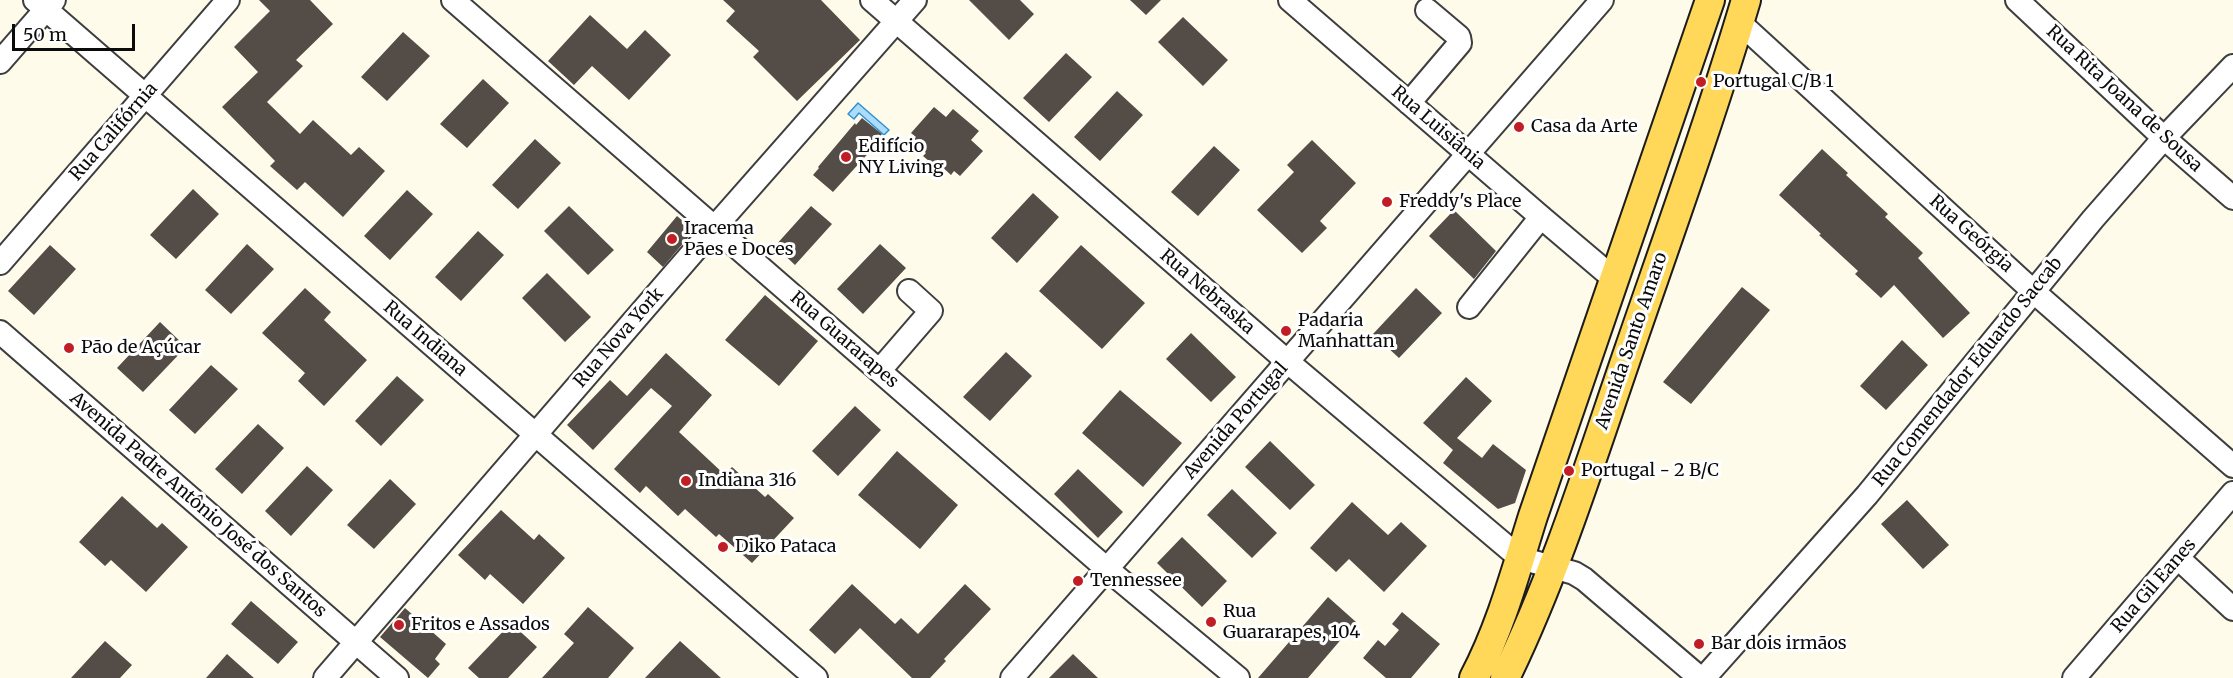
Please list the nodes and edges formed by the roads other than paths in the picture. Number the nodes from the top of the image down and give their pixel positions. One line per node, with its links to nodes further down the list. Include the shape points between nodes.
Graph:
1 (228, 0): 15 (street, Rua Califórnia)
2 (453, 0): 21 (street, Rua Guararapes)
3 (872, 0): 12 (street, Rua Nebraska)
4 (915, 0): 12 (street, Rua Nova York)
5 (1290, 0): 16 (street, Rua Luisiânia)
6 (1602, 0): 18 (street, Avenida Portugal)
7 (1710, 0): 23 (main road, Avenida Santo Amaro)
8 (2017, 0): 17 (street, Rua Rita Joana de Sousa)
9 (45, 3): 13 (street); 15 (street, Rua Indiana)
10 (1427, 10): 16 (street, via 1459,37 1460,43)
11 (1742, 11): 25 (street, Rua Geórgia); 35 (main road, Avenida Santo Amaro)
12 (896, 21): 21 (street, Rua Nova York); 28 (street, Rua Nebraska)
13 (0, 62)
14 (2233, 66): 17 (street, Rua Comendador Eduardo Saccab)
15 (145, 96): 22 (street, Rua Califórnia); 30 (street, Rua Indiana)
16 (1409, 103): 18 (street, Rua Luisiânia)
17 (2164, 138): 19 (street, Rua Rita Joana de Sousa); 25 (street, Rua Comendador Eduardo Saccab)
18 (1468, 155): 20 (street, Rua Luisiânia); 28 (street, Avenida Portugal)
19 (2233, 198)
20 (1540, 217): 23 (street, Rua Luisiânia); 26 (street)
21 (714, 228): 29 (street, Rua Guararapes); 30 (street, Rua Nova York)
22 (0, 263)
23 (1614, 278): 33 (main road, Avenida Santo Amaro)
24 (909, 291): 29 (street, via 931,311)
25 (2034, 292): 31 (street, Rua Geórgia); 46 (street, Rua Comendador Eduardo Saccab, via 1868,495)
26 (1469, 307)
27 (0, 332): 38 (street, Avenida Padre Antônio José dos Santos)
28 (1288, 362): 33 (street, Rua Nebraska); 36 (street, Avenida Portugal)
29 (880, 370): 36 (street, Rua Guararapes)
30 (535, 435): 38 (street, Rua Nova York); 41 (street, Rua Indiana)
31 (2233, 466)
32 (2233, 493): 34 (street, Rua Gil Eanes)
33 (1520, 558): 35 (street, Rua Nebraska); 44 (main road, Avenida Santo Amaro)
34 (2178, 558): 37 (street); 47 (street, Rua Gil Eanes)
35 (1552, 567): 45 (main road, Avenida Santo Amaro); 46 (street, Rua Nebraska, via 1584,579)
36 (1107, 569): 42 (street, Avenida Portugal); 43 (street, Rua Guararapes)
37 (2233, 609)
38 (356, 643): 39 (street, Rua Nova York); 40 (street, Avenida Padre Antônio José dos Santos)
39 (326, 678)
40 (397, 678)
41 (816, 678)
42 (1012, 678)
43 (1238, 678)
44 (1474, 678)
45 (1505, 678)
46 (1702, 678)
47 (2074, 678)

